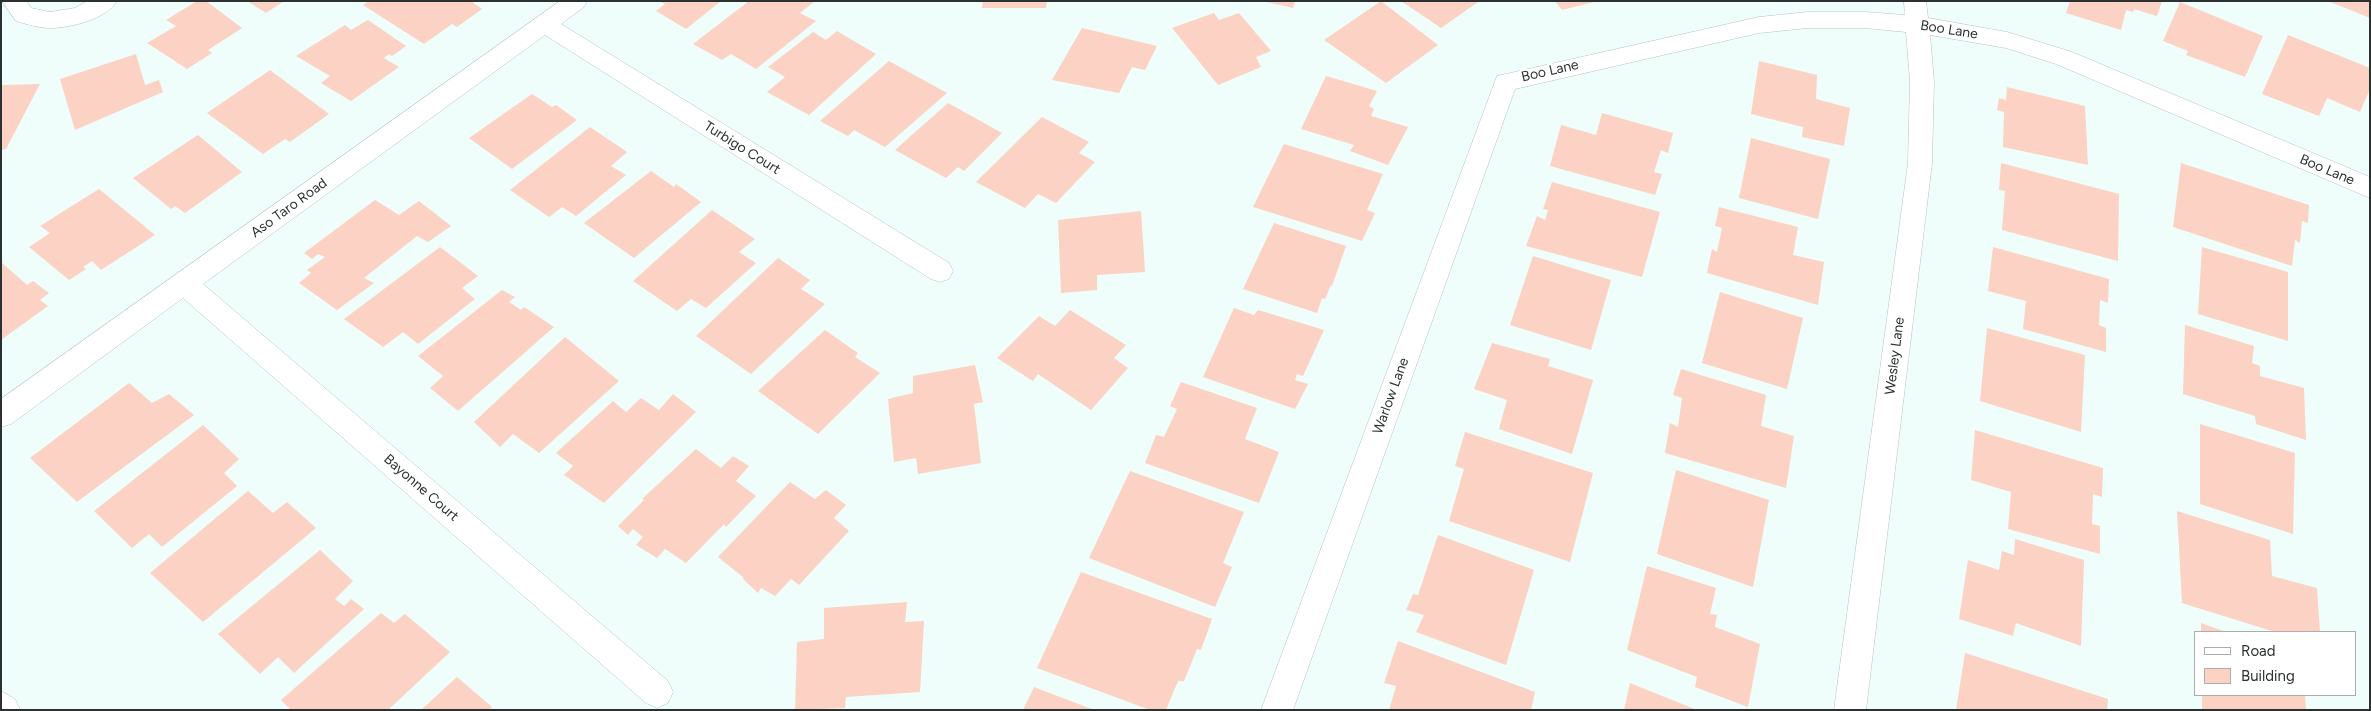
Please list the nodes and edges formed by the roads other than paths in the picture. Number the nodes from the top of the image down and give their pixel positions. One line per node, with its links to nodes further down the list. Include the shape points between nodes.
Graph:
1 (13, 1): 2 (street, via 24,15 50,20 80,16)
2 (106, 1)
3 (576, 1): 5 (street, Aso Taro Road)
4 (1917, 13): 6 (street, Boo Lane, via 1865,20 1808,20 1759,25); 7 (street, Boo Lane, via 2064,58); 15 (street, Wesley Lane, via 1922,81 1920,163)
5 (544, 24): 8 (street, Turbigo Court); 9 (street, Aso Taro Road)
6 (1505, 82): 14 (street, Warlow Lane)
7 (2370, 188)
8 (940, 271)
9 (184, 283): 10 (street, Aso Taro Road); 11 (street, Bayonne Court)
10 (1, 416)
11 (657, 692)
12 (1, 706): 13 (street)
13 (4, 710)
14 (1277, 710)
15 (1850, 710)

